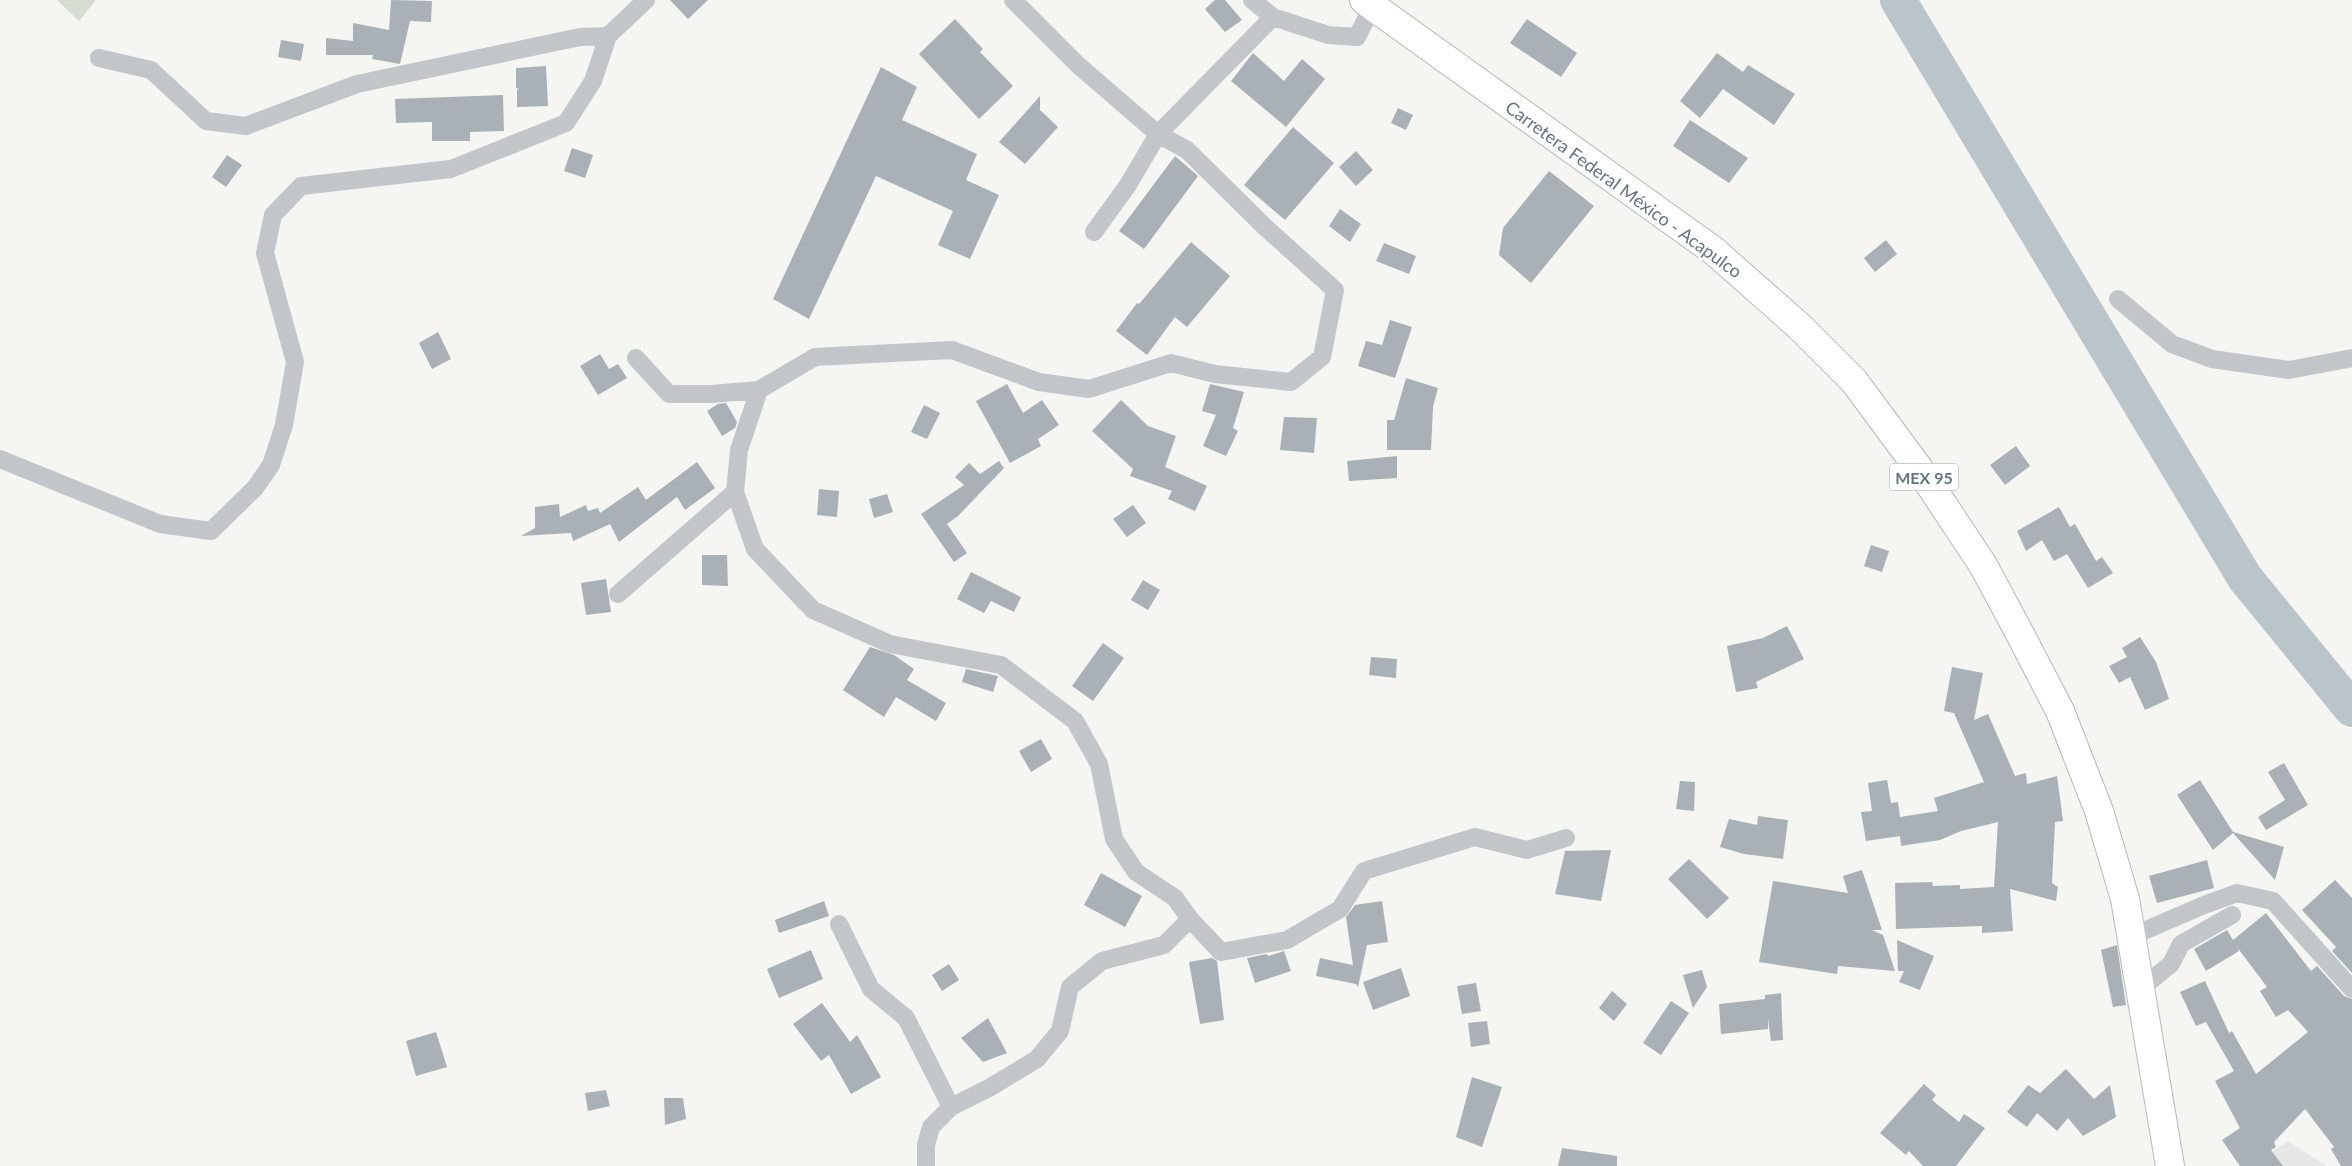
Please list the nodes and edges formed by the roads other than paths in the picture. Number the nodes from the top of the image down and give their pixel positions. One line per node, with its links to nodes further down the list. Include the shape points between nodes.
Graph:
1 (646, 0): 6 (street)
2 (1013, 0): 8 (street, via 1078,65)
3 (1252, 0): 5 (street)
4 (1368, 3): 5 (street, via 1357,37 1328,35); 21 (main road, Carretera Federal México - Acapulco / MEX 95, via 1714,251 1854,380 1922,473 1983,565 2060,711 2099,811 2125,898)
5 (1273, 17): 8 (street)
6 (608, 36): 7 (street, via 580,37 357,84 246,126 206,121 151,70); 14 (street, via 593,81 566,123 451,169 302,186 272,215 266,253 295,362 284,425 271,466 255,488 211,531 160,524)
7 (99, 58)
8 (1158, 134): 9 (street, via 1128,185); 13 (street, via 1187,150 1335,290 1322,357 1291,382 1215,374 1171,363 1089,388 1038,382 952,350 815,357)
9 (1094, 232)
10 (2118, 299): 12 (street, via 2172,344 2212,359 2289,370)
11 (636, 358): 13 (street, via 669,394)
12 (2352, 358)
13 (759, 390): 15 (street, via 739,450)
14 (0, 459)
15 (735, 492): 16 (street); 19 (street, via 755,549 814,610 890,644 1001,665 1075,720 1099,764 1114,839 1136,872 1175,898)
16 (618, 594)
17 (1566, 838): 19 (street, via 1527,850 1476,837 1364,871 1340,909 1288,940 1220,952)
18 (2232, 915): 23 (street, via 2182,944 2171,964)
19 (1190, 918): 24 (street, via 1164,945 1102,961 1070,987 1060,1031 1037,1059)
20 (838, 924): 24 (street, via 871,989 906,1018)
21 (2132, 936): 22 (street, via 2237,893 2273,901); 23 (main road, Carretera Federal México - Acapulco / MEX 95)
22 (2352, 988)
23 (2140, 989): 26 (main road, Carretera Federal México - Acapulco / MEX 95)
24 (951, 1107): 25 (street, via 931,1127 926,1145)
25 (926, 1166)
26 (2170, 1166)

